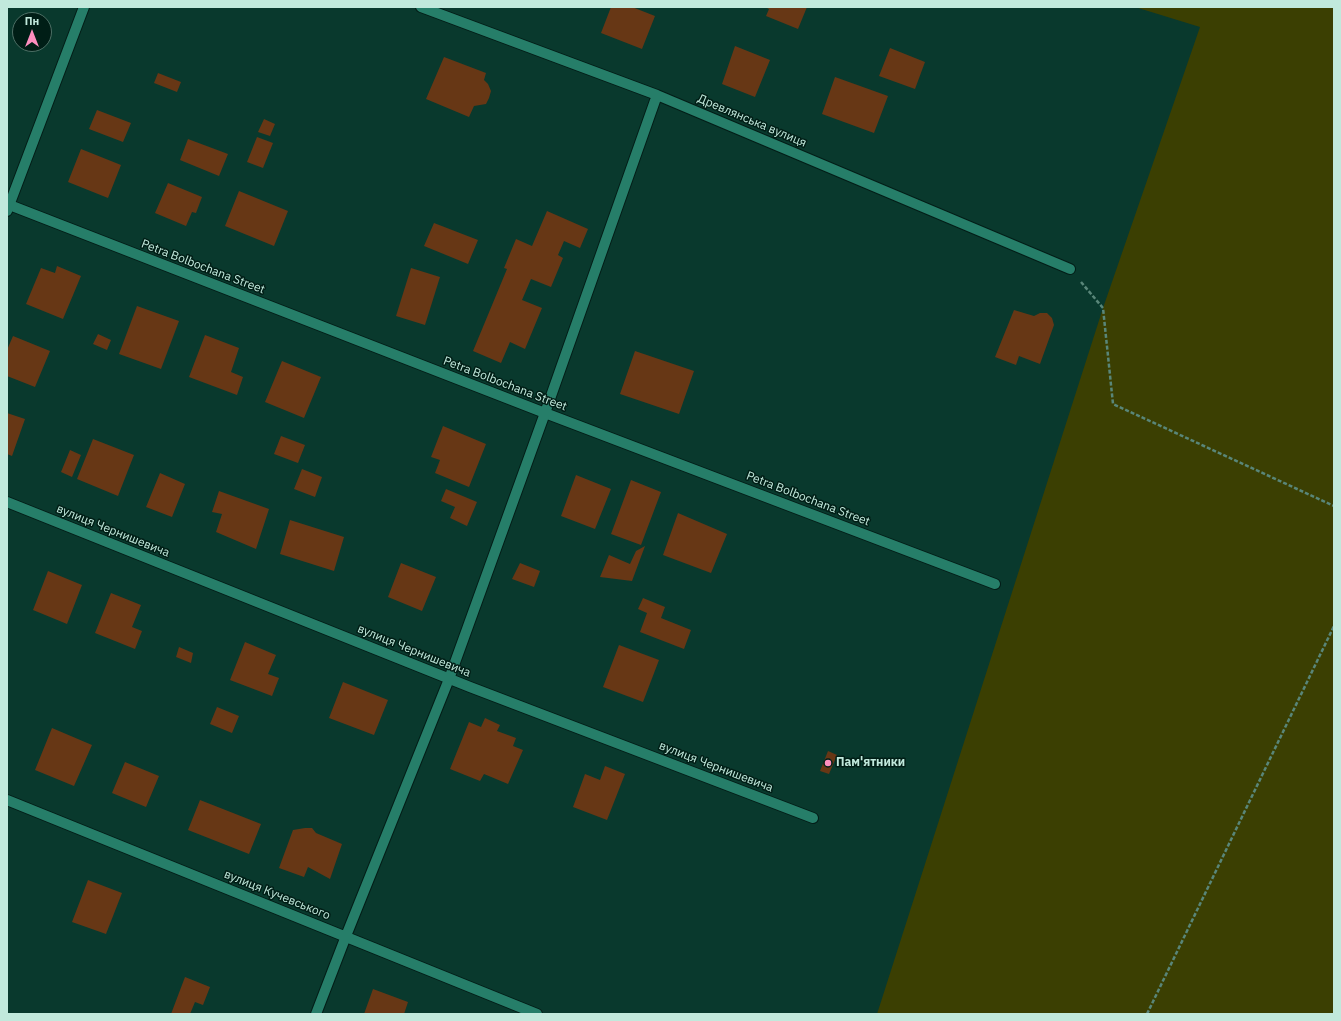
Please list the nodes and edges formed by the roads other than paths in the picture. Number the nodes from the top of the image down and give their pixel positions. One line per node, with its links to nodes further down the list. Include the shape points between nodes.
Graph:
1 (84, 7): 4 (street)
2 (421, 7): 3 (street, Древлянська вулиця)
3 (657, 95): 5 (street, Древлянська вулиця); 6 (street)
4 (8, 207): 6 (street, Petra Bolbochana Street)
5 (1070, 268)
6 (545, 413): 8 (street, Petra Bolbochana Street); 9 (street)
7 (7, 502): 9 (street, вулиця Чернишевича)
8 (995, 584)
9 (449, 679): 11 (street, вулиця Чернишевича); 12 (street)
10 (7, 800): 12 (street, вулиця Кучевського)
11 (813, 818)
12 (346, 936): 13 (street); 14 (street, вулиця Кучевського)
13 (316, 1014)
14 (537, 1014)

